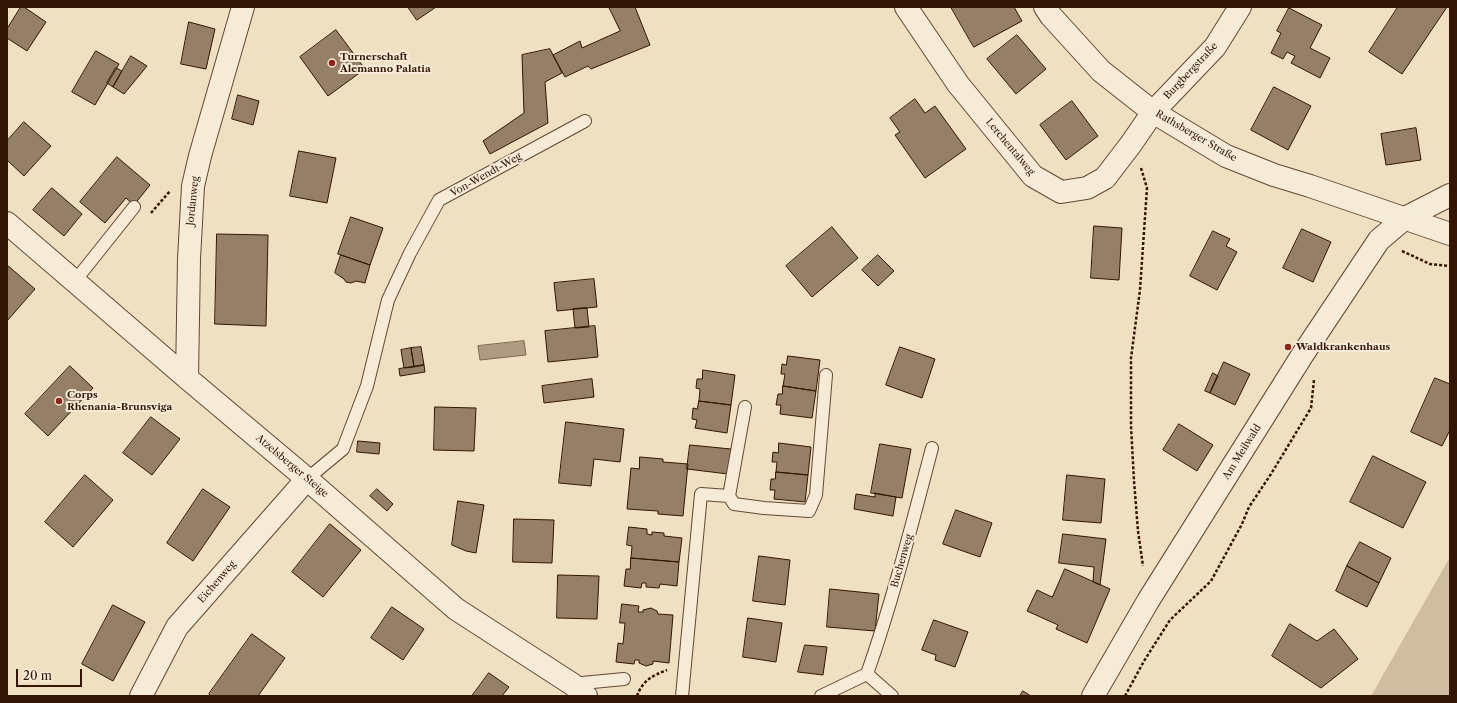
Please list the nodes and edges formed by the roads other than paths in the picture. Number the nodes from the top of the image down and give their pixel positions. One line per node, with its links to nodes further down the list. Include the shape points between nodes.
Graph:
1 (242, 7): 14 (street, Jordanweg, via 193,186 188,259)
2 (906, 7): 5 (street, Lerchentalweg, via 958,84 1033,176 1061,192 1086,188 1105,178)
3 (1045, 7): 5 (street, Rathsberger Straße, via 1101,71)
4 (1240, 7): 5 (street, Burgbergstraße, via 1215,47)
5 (1152, 112): 9 (street, Rathsberger Straße, via 1226,156 1274,175)
6 (585, 121): 17 (lane, Von-Wendt-Weg, via 439,200 388,300 367,386 343,449)
7 (1450, 196): 9 (street, Am Meilwald)
8 (134, 207): 12 (lane)
9 (1405, 218): 11 (street, Rathsberger Straße); 26 (street, Am Meilwald, via 1379,240 1304,354 1148,601)
10 (7, 223): 12 (street, Atzelsberger Steige)
11 (1450, 234)
12 (75, 281): 14 (street, Atzelsberger Steige)
13 (826, 375): 18 (lane, via 816,495 809,511 734,504)
14 (187, 378): 17 (street, Atzelsberger Steige)
15 (745, 407): 18 (lane)
16 (932, 448): 19 (lane, Buchenweg, via 880,637)
17 (307, 479): 21 (street, Atzelsberger Steige, via 456,609); 22 (street, Eichenweg, via 178,627)
18 (729, 496): 23 (lane, via 701,494)
19 (867, 674): 24 (lane); 25 (lane)
20 (624, 679): 21 (lane)
21 (573, 692)
22 (141, 696)
23 (682, 696)
24 (821, 696)
25 (892, 696)
26 (1093, 696)

